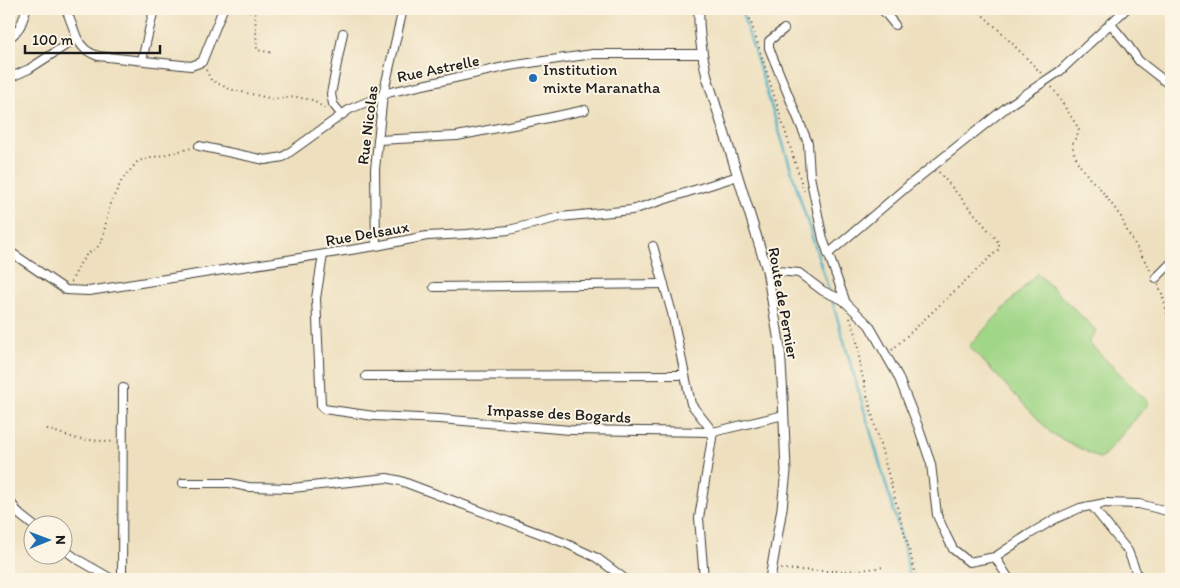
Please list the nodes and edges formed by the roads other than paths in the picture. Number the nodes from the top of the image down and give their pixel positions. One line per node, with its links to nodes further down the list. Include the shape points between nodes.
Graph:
1 (26, 9): 13 (street, via 19,29)
2 (66, 9): 14 (street)
3 (154, 9): 16 (street)
4 (223, 9): 16 (street, via 202,62 191,66)
5 (403, 9): 19 (street, Rue Nicolas)
6 (699, 9): 15 (street, Route de Pernier)
7 (882, 9): 10 (street)
8 (1126, 9): 9 (street)
9 (1110, 23): 18 (street, via 1139,61); 29 (street, via 1060,72 1008,106)
10 (895, 25)
11 (784, 29): 29 (street, via 769,41 769,48 808,143 812,188)
12 (343, 33): 21 (street, via 331,94 333,104)
13 (9, 38)
14 (76, 38): 16 (street, via 82,47 98,56); 17 (street, via 29,69)
15 (702, 54): 19 (street, Rue Astrelle, via 593,54 553,59); 24 (street, Route de Pernier)
16 (142, 60)
17 (9, 78)
18 (1171, 86)
19 (383, 95): 21 (street, Rue Astrelle); 22 (street, Rue Nicolas)
20 (585, 110): 22 (street, via 457,136)
21 (342, 115): 23 (street, Rue Astrelle, via 283,158 264,160)
22 (378, 140): 25 (street, Rue Nicolas)
23 (199, 146)
24 (738, 176): 25 (street, Rue Delsaux, via 632,210 560,217 509,230 426,236); 31 (street, Route de Pernier)
25 (376, 246): 28 (street, Rue Delsaux)
26 (653, 246): 33 (street)
27 (9, 251): 28 (street, Rue Delsaux, via 66,290 89,291)
28 (323, 254): 40 (street, Impasse des Bogards, via 316,298 321,405 324,409 374,416 570,430)
29 (828, 254): 35 (street)
30 (1171, 263): 32 (street)
31 (767, 270): 35 (street, via 799,273); 39 (street, Route de Pernier, via 780,348)
32 (1156, 278)
33 (664, 284): 34 (street); 36 (street)
34 (434, 287)
35 (844, 302): 47 (street, via 869,325 898,376 931,464 937,515 953,549 969,562)
36 (685, 375): 37 (street); 40 (street, via 691,404)
37 (366, 376)
38 (123, 388): 49 (street)
39 (784, 414): 40 (street, Impasse des Bogards); 52 (street, Route de Pernier, via 786,471)
40 (713, 432): 51 (street, via 699,518)
41 (183, 483): 50 (street, via 292,488 387,478 565,543 597,558)
42 (9, 500): 45 (street)
43 (1092, 506): 44 (street, via 1139,504); 47 (street, via 1055,519); 54 (street, via 1128,551)
44 (1171, 512)
45 (22, 516)
46 (72, 555): 48 (street)
47 (995, 557): 53 (street)
48 (112, 579)
49 (122, 579)
50 (625, 579)
51 (704, 579)
52 (770, 579)
53 (1009, 579)
54 (1139, 579)

